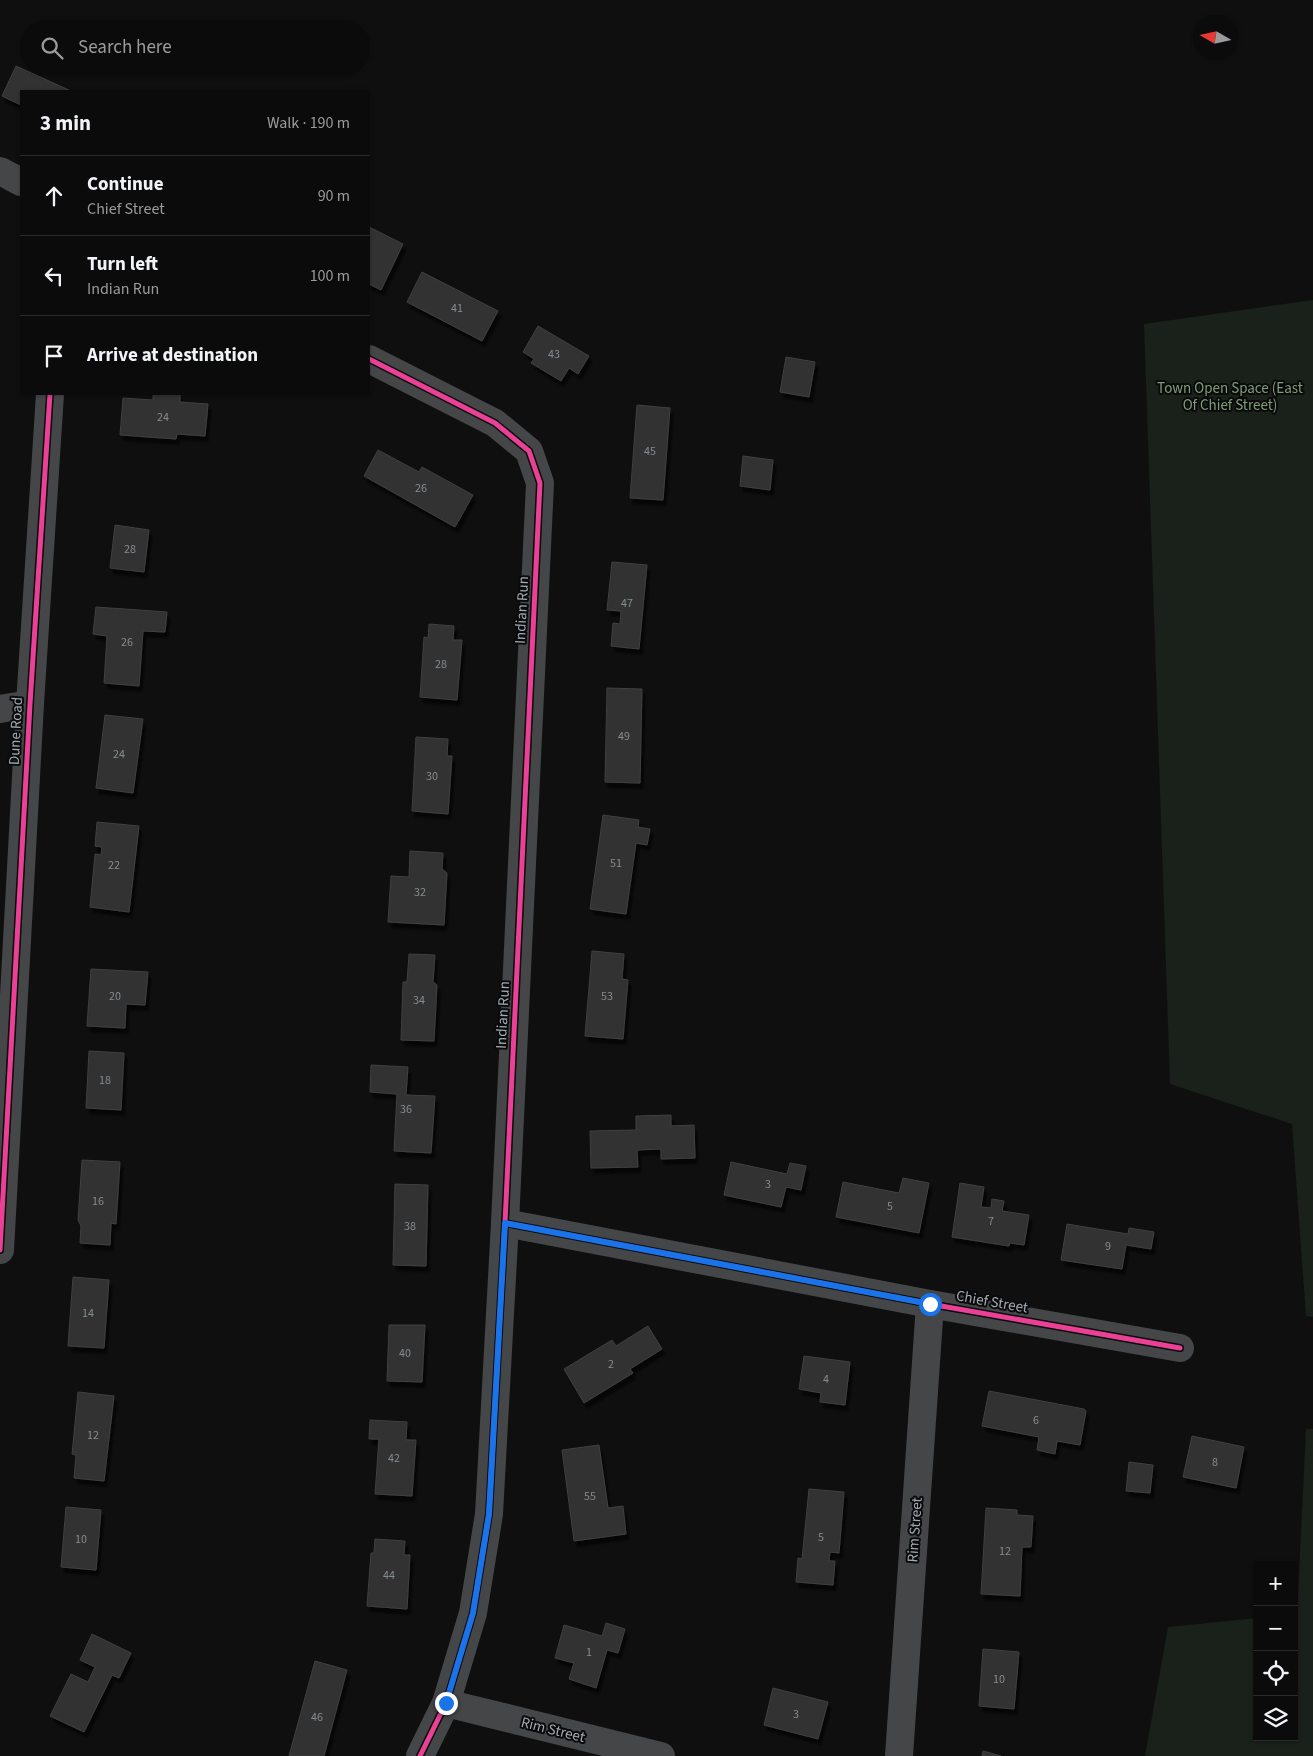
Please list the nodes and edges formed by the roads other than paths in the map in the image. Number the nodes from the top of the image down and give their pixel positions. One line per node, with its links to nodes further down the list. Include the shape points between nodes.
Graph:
1 (0, 171): 2 (street)
2 (20, 181)
3 (370, 360): 7 (street, Indian Run, via 495,423 529,451 540,483)
4 (50, 395): 5 (street, Dune Road)
5 (30, 704): 6 (street); 8 (street, Dune Road)
6 (0, 708)
7 (505, 1223): 9 (street, Chief Street); 11 (street, Indian Run, via 489,1514 473,1613)
8 (0, 1250)
9 (930, 1304): 10 (street, Chief Street); 14 (street, Rim Street)
10 (1180, 1348)
11 (446, 1703): 12 (street, Indian Run); 13 (street, Rim Street)
12 (420, 1756)
13 (661, 1756)
14 (899, 1756)

